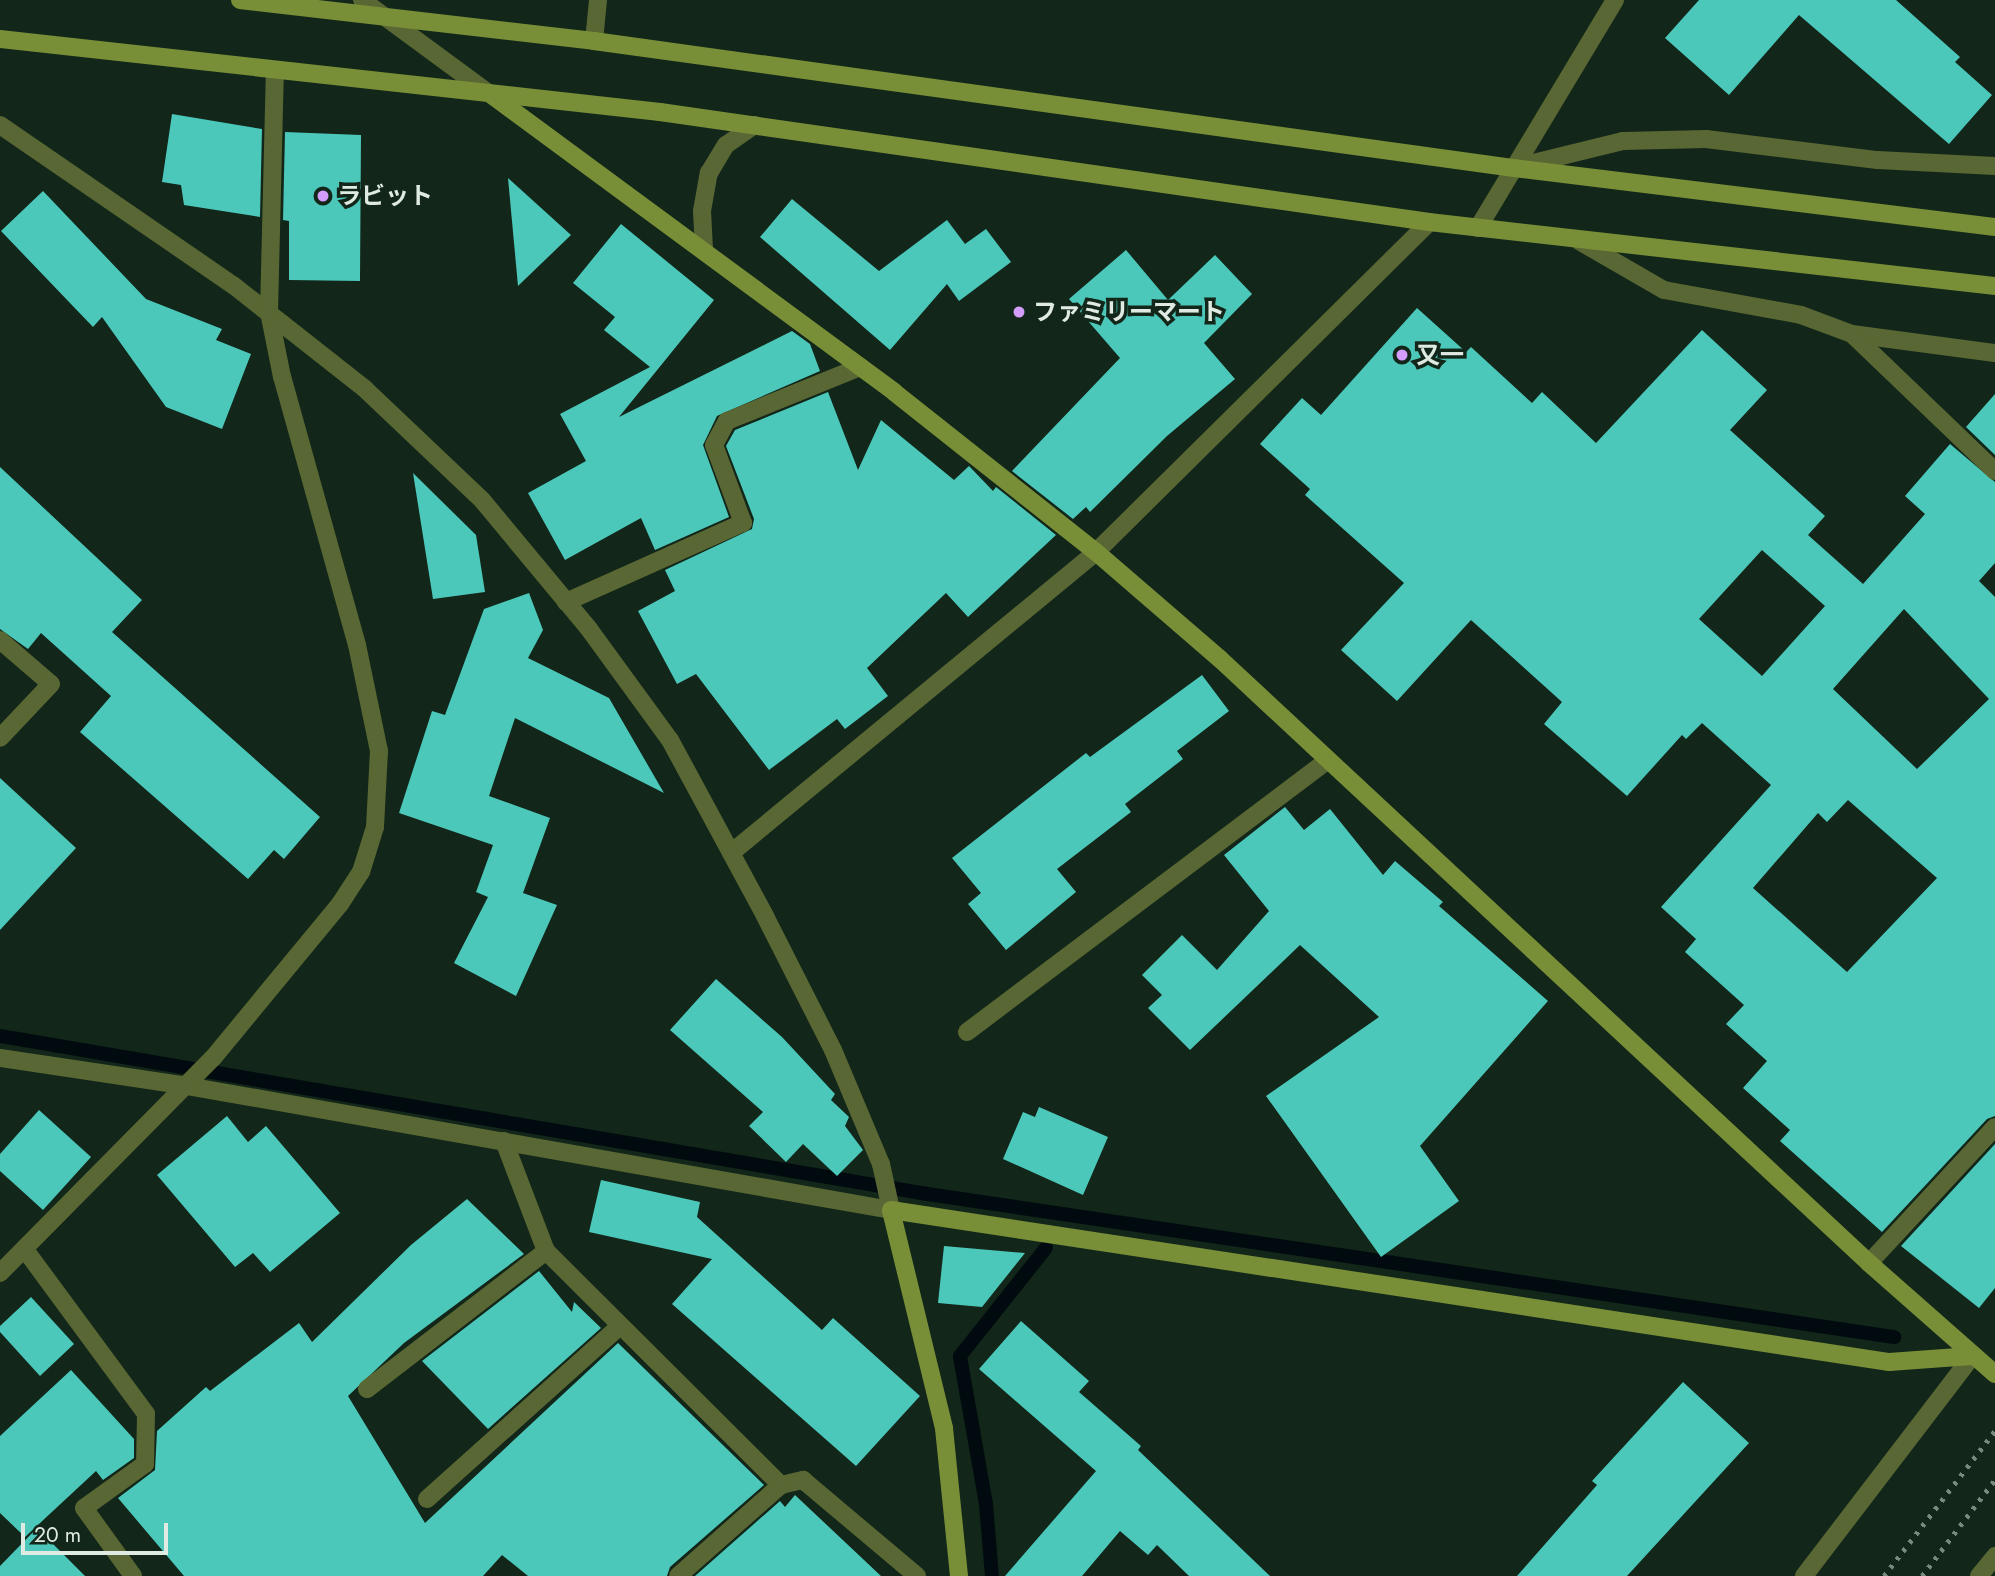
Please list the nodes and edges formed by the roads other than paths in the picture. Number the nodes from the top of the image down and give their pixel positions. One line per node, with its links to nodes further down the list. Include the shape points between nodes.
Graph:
1 (240, 0): 5 (street)
2 (362, 0): 5 (street)
3 (598, 0): 7 (street)
4 (1615, 0): 13 (street)
5 (387, 18): 7 (street); 9 (street)
6 (0, 39): 8 (street)
7 (594, 41): 13 (street)
8 (275, 72): 9 (street); 20 (street)
9 (490, 94): 11 (street); 18 (street)
10 (0, 125): 20 (street)
11 (755, 125): 14 (street); 18 (street, via 726,145 709,173 702,211)
12 (1995, 166): 13 (street, via 1878,160 1706,139 1623,141)
13 (1514, 168): 15 (street); 16 (street)
14 (1429, 222): 16 (street); 25 (street)
15 (1995, 227)
16 (1478, 228): 17 (street)
17 (1578, 241): 19 (street); 21 (street, via 1664,290 1801,316)
18 (704, 249): 23 (street)
19 (1995, 286)
20 (270, 313): 26 (street, via 365,389 482,500); 33 (street, via 282,377 360,658 379,751 375,827 361,872 340,904)
21 (1852, 334): 22 (street); 24 (street)
22 (1995, 353)
23 (860, 367): 25 (street); 26 (street, via 727,421 714,445 743,523)
24 (1995, 471)
25 (1096, 552): 29 (street); 30 (street)
26 (566, 601): 30 (street, via 670,740)
27 (0, 640): 28 (street, via 51,684)
28 (0, 738)
29 (1328, 760): 31 (street); 39 (street)
30 (731, 853): 36 (street, via 833,1050 885,1179)
31 (967, 1032)
32 (0, 1058): 33 (street)
33 (193, 1080): 35 (street); 37 (street)
34 (1995, 1127): 39 (street)
35 (504, 1141): 36 (street); 38 (street)
36 (890, 1204): 42 (street, via 1889,1362); 51 (street, via 944,1428)
37 (26, 1251): 40 (street); 48 (street, via 146,1414 145,1464 84,1508)
38 (546, 1251): 41 (street); 44 (street)
39 (1869, 1263): 42 (street)
40 (0, 1273)
41 (619, 1327): 45 (street); 46 (street)
42 (1972, 1356): 43 (street); 52 (street)
43 (1995, 1374)
44 (367, 1389)
45 (780, 1485): 49 (street); 50 (street, via 803,1480)
46 (427, 1499)
47 (1995, 1556): 53 (street)
48 (133, 1576)
49 (678, 1576)
50 (917, 1576)
51 (959, 1576)
52 (1804, 1576)
53 (1979, 1576)

